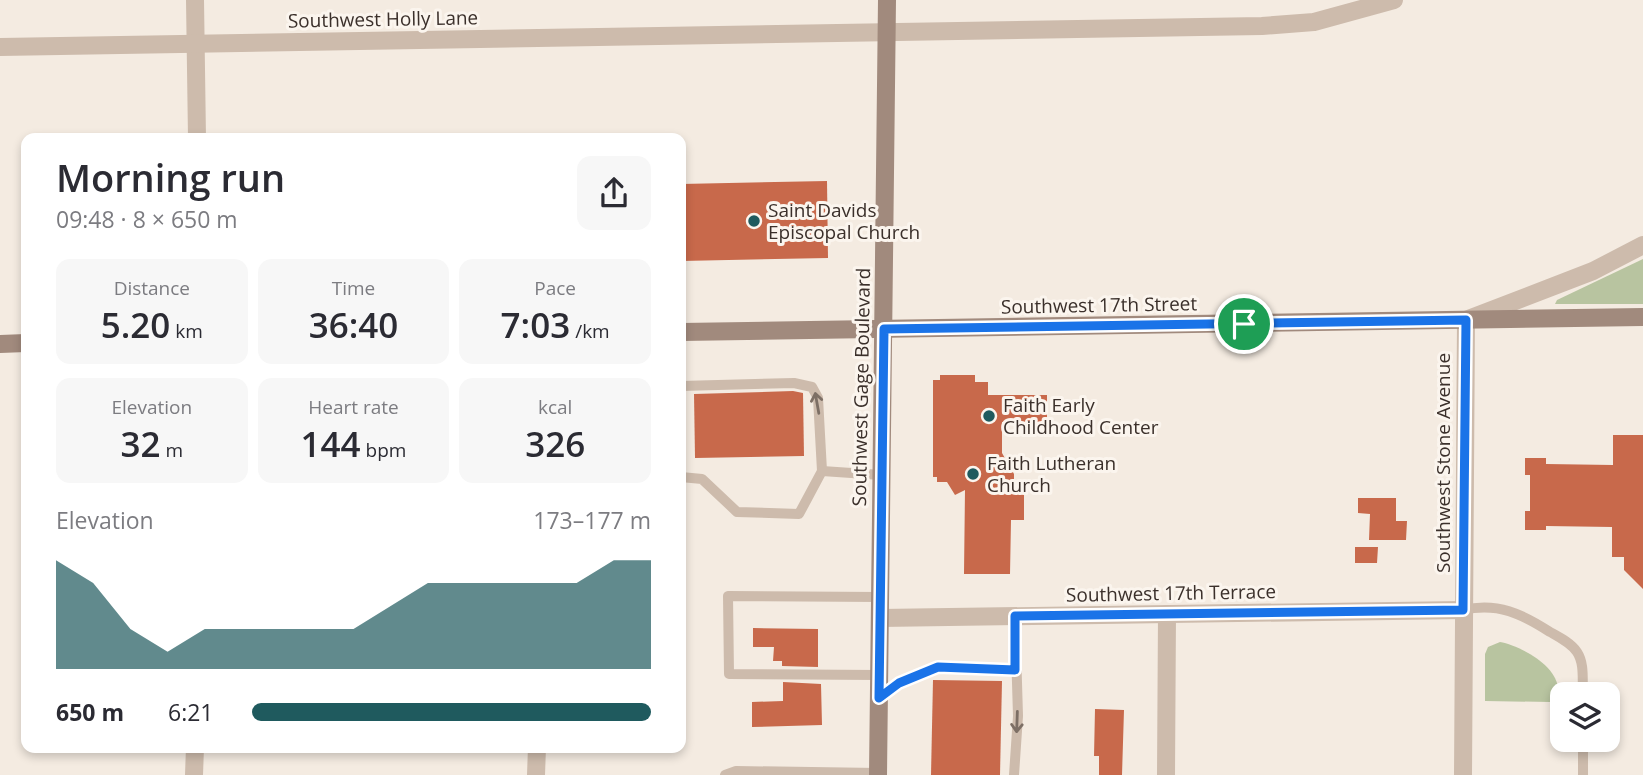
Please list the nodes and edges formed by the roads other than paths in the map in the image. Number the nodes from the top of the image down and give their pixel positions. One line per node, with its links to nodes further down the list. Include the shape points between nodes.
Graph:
1 (195, 0): 5 (street)
2 (887, 0): 4 (main road, Southwest Gage Boulevard)
3 (1394, 0): 4 (street, Southwest Holly Lane, via 1293,25)
4 (887, 32): 5 (street, Southwest Holly Lane); 11 (main road, Southwest Gage Boulevard)
5 (195, 43): 6 (street, Southwest Holly Lane); 7 (street)
6 (0, 47)
7 (197, 133)
8 (1643, 245): 10 (street, via 1593,271)
9 (1643, 317): 10 (main road, Southwest 17th Street)
10 (1466, 320): 11 (main road, Southwest 17th Street); 20 (street, Southwest Stone Avenue)
11 (884, 329): 12 (main road, Southwest 17th Street); 17 (main road, Southwest Gage Boulevard)
12 (686, 332)
13 (0, 344): 14 (main road)
14 (21, 344)
15 (686, 386): 16 (lane, one-way to 15, via 818,398 812,387 794,383)
16 (822, 471): 17 (lane); 18 (lane, via 799,514 737,512 702,479)
17 (881, 475): 19 (main road, Southwest Gage Boulevard)
18 (686, 477)
19 (880, 597): 23 (main road, Southwest Gage Boulevard); 25 (lane, via 728,596 729,674)
20 (1463, 610): 21 (street, Southwest 17th Terrace); 26 (lane, via 1477,606 1511,610 1564,641 1576,650 1582,663); 37 (street, Southwest Stone Avenue)
21 (1167, 614): 22 (street, Southwest 17th Terrace); 36 (street)
22 (1015, 616): 23 (street, Southwest 17th Terrace); 24 (lane)
23 (880, 618): 25 (main road, Southwest Gage Boulevard)
24 (1015, 670): 27 (lane, via 938,667 899,683); 35 (lane, one-way to 35)
25 (879, 675): 27 (main road, Southwest Gage Boulevard)
26 (1583, 682)
27 (879, 698): 31 (main road, Southwest Gage Boulevard)
28 (1583, 752): 38 (lane)
29 (195, 753): 32 (street)
30 (537, 753): 33 (street)
31 (878, 774): 34 (lane, via 736,771)
32 (194, 775)
33 (536, 775)
34 (725, 775)
35 (1014, 775)
36 (1166, 775)
37 (1462, 775)
38 (1583, 775)

